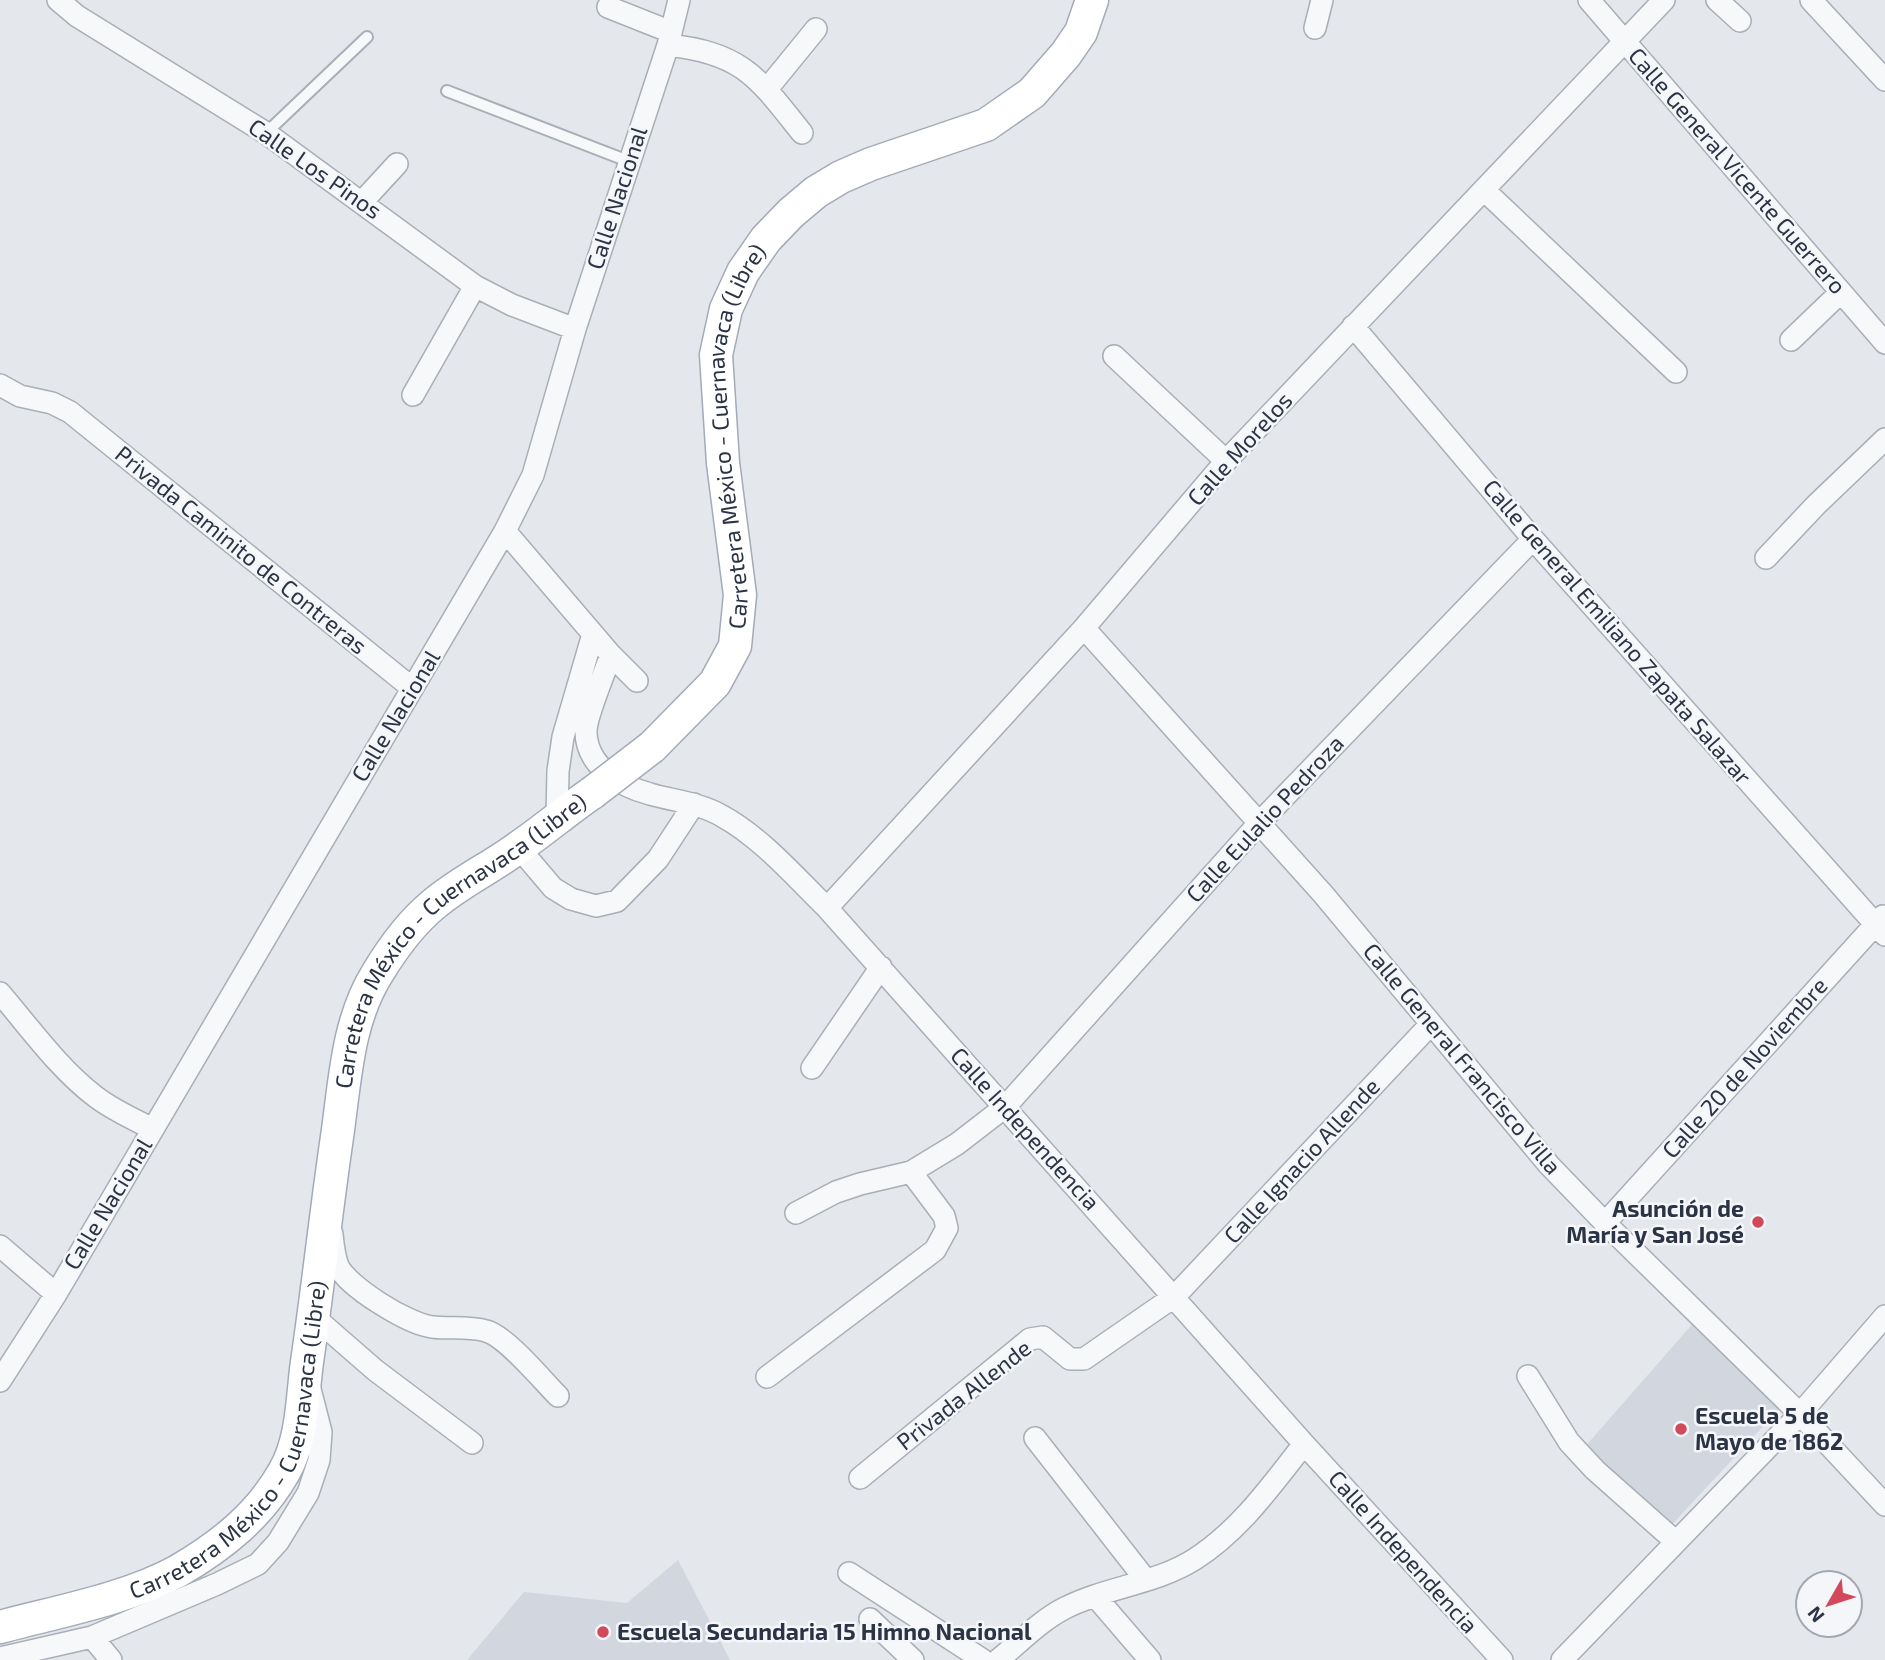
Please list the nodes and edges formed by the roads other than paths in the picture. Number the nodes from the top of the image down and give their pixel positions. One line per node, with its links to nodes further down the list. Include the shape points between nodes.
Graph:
1 (58, 0): 19 (street, Calle Los Pinos)
2 (679, 0): 14 (street, Calle Nacional)
3 (1092, 0): 46 (main road, Carretera México - Cuernavaca (Libre), bridge, via 1081,32 1066,54 1024,99 986,125 871,164 816,192 766,239 743,272 726,309 716,355 723,463 740,595 735,646 715,683 652,747)
4 (1322, 0): 11 (street)
5 (1590, 0): 15 (street, Calle General Vicente Guerrero)
6 (1664, 0): 15 (street, Calle Morelos)
7 (1717, 0): 10 (street)
8 (1811, 0): 16 (street)
9 (608, 7): 14 (street)
10 (1740, 21)
11 (1315, 28)
12 (816, 29): 17 (street)
13 (368, 37): 19 (lane)
14 (669, 38): 17 (street, via 747,69); 21 (street, Calle Nacional)
15 (1626, 42): 23 (street, Calle Morelos); 26 (street, Calle General Vicente Guerrero)
16 (1885, 80)
17 (767, 89): 20 (street)
18 (447, 92): 21 (lane)
19 (266, 133): 24 (street, Calle Los Pinos)
20 (802, 133)
21 (628, 161): 28 (street, Calle Nacional)
22 (397, 164): 24 (street)
23 (1485, 190): 27 (street, Calle Morelos); 32 (street)
24 (362, 202): 25 (street, Calle Los Pinos)
25 (475, 286): 28 (street, Calle Los Pinos); 34 (street)
26 (1841, 292): 29 (street); 30 (street, Calle General Vicente Guerrero)
27 (1353, 326): 36 (street, Calle Morelos); 38 (street, Calle General Emiliano Zapata Salazar)
28 (575, 329): 37 (street, Calle Nacional, via 533,475)
29 (1791, 340)
30 (1885, 343)
31 (1114, 355): 36 (street)
32 (1675, 372)
33 (0, 385): 44 (street, Privada Caminito de Contreras, via 70,412)
34 (413, 395)
35 (1885, 439): 39 (street)
36 (1226, 461): 40 (street, Calle Morelos)
37 (505, 531): 41 (street); 44 (street, Calle Nacional)
38 (1533, 539): 47 (street, Calle Eulalio Pedroza); 50 (street, Calle General Emiliano Zapata Salazar)
39 (1766, 558)
40 (1084, 628): 47 (street, Calle General Francisco Villa); 49 (street, Calle Morelos)
41 (593, 634): 42 (street); 46 (street, via 563,737)
42 (611, 654): 43 (street); 45 (street, Calle Independencia, via 586,730 589,751 620,783)
43 (637, 681)
44 (412, 688): 56 (street, Calle Nacional)
45 (694, 804): 48 (street, via 658,859 617,901 596,906 571,899 553,888); 49 (street, Calle Independencia, via 722,816 760,844)
46 (557, 817): 48 (main road, Carretera México - Cuernavaca (Libre))
47 (1260, 822): 53 (street, Calle General Francisco Villa); 55 (street, Calle Eulalio Pedroza)
48 (519, 848): 58 (main road, Carretera México - Cuernavaca (Libre), via 434,904 376,975 358,1012)
49 (827, 908): 51 (street, Calle Independencia)
50 (1882, 925): 60 (street, Calle 20 de Noviembre)
51 (881, 967): 54 (street); 55 (street, Calle Independencia)
52 (0, 993): 56 (street, via 94,1096)
53 (1430, 1025): 60 (street, Calle General Francisco Villa); 63 (street, Calle Ignacio Allende)
54 (812, 1068)
55 (1005, 1107): 57 (street, Calle Eulalio Pedroza); 63 (street, Calle Independencia)
56 (153, 1129): 62 (street, Calle Nacional)
57 (911, 1172): 59 (street, Calle Eulalio Pedroza, via 836,1192); 68 (street, via 944,1216 947,1228 935,1250)
58 (328, 1197): 64 (main road, Carretera México - Cuernavaca (Libre)); 70 (street, via 334,1252 347,1279 411,1321 487,1331 500,1338)
59 (796, 1213)
60 (1605, 1223): 71 (street, Calle General Francisco Villa)
61 (0, 1246): 62 (street)
62 (55, 1294): 69 (street, Calle Nacional)
63 (1175, 1296): 74 (street, Calle Independencia); 75 (street, Privada Allende, via 1084,1359 1070,1359 1043,1337 1030,1339)
64 (313, 1316): 66 (main road, Carretera México - Cuernavaca (Libre)); 73 (street)
65 (1885, 1316): 71 (street)
66 (306, 1374): 82 (main road, Carretera México - Cuernavaca (Libre), via 286,1469 262,1505 232,1535 176,1572 139,1587); 83 (street, via 321,1432 319,1460 308,1493 278,1542 258,1564)
67 (1528, 1376): 77 (street, via 1569,1442)
68 (767, 1377)
69 (0, 1381)
70 (558, 1396)
71 (1800, 1414): 76 (street, Calle General Francisco Villa); 77 (street)
72 (1035, 1438): 79 (street)
73 (472, 1443)
74 (1304, 1444): 79 (street, via 1253,1509 1219,1541 1194,1560); 90 (street, Calle Independencia)
75 (860, 1478)
76 (1885, 1505)
77 (1675, 1541): 91 (street)
78 (849, 1573): 87 (street)
79 (1145, 1579): 80 (street)
80 (1095, 1596): 88 (street, via 1063,1609); 89 (street)
81 (870, 1619): 86 (street)
82 (0, 1627)
83 (92, 1637): 84 (street); 85 (street)
84 (0, 1658)
85 (111, 1660)
86 (913, 1660)
87 (983, 1660)
88 (998, 1660)
89 (1150, 1660)
90 (1502, 1660)
91 (1562, 1660)

